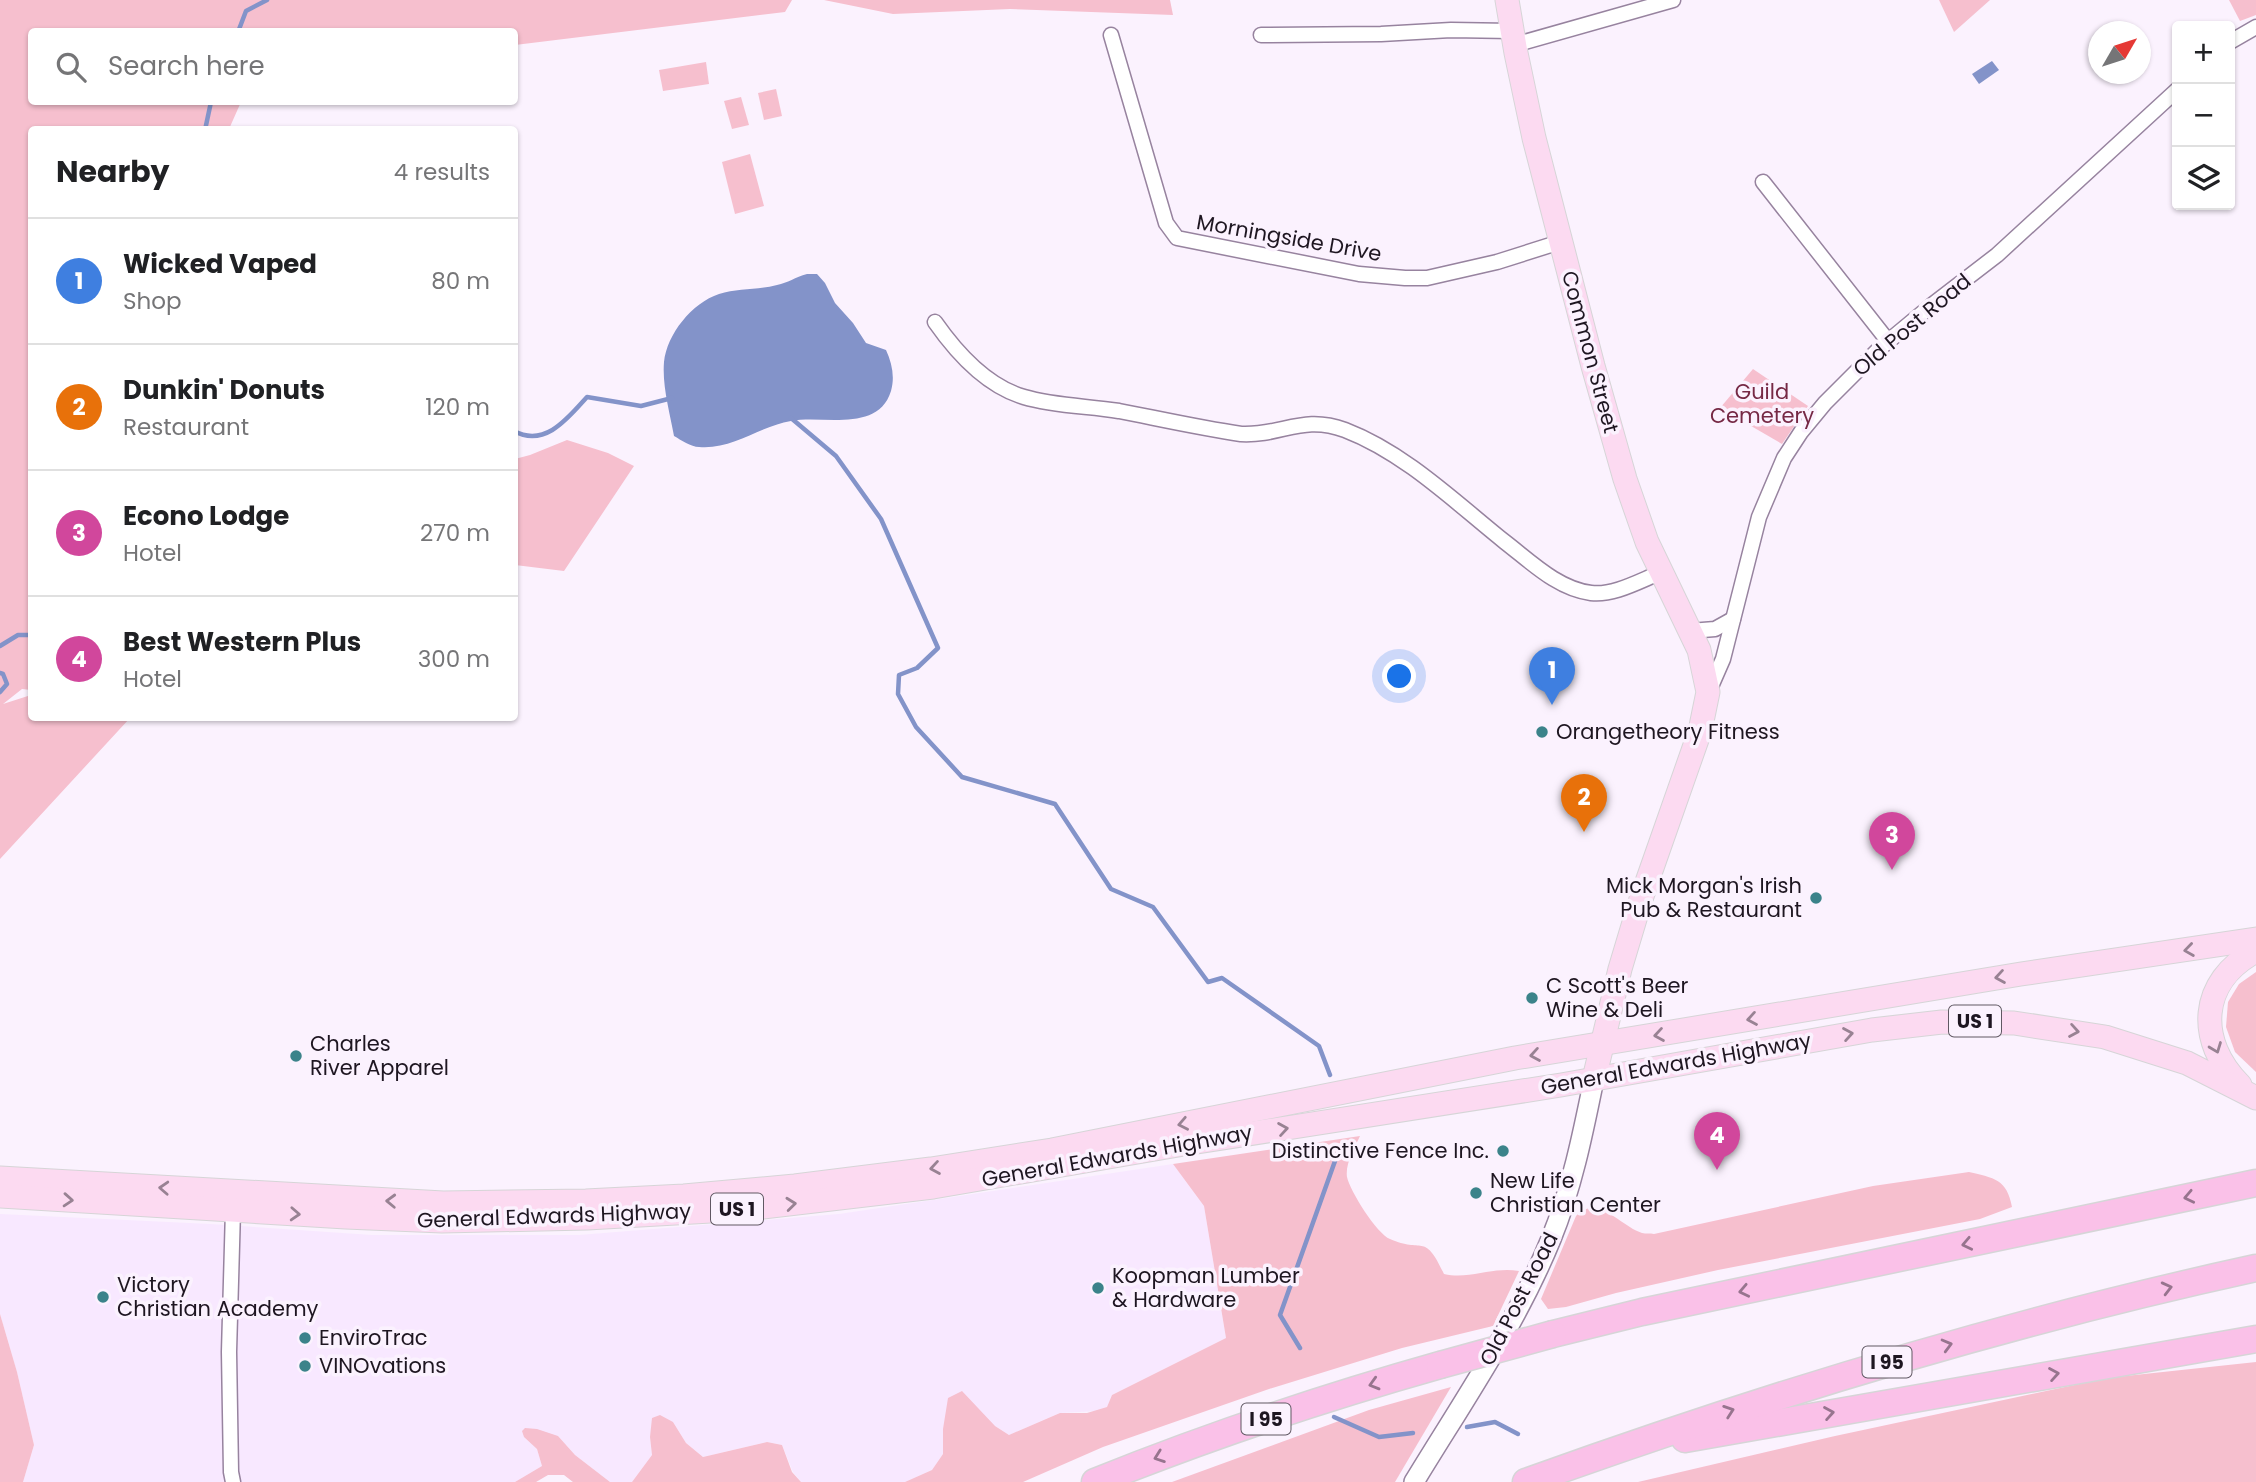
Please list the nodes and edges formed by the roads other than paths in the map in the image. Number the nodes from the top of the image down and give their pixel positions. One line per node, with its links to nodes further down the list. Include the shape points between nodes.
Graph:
1 (1507, 0): 6 (main road, Common Street)
2 (1673, 0): 6 (street)
3 (2256, 27): 7 (street)
4 (1261, 34): 6 (street, via 1451,30)
5 (1111, 36): 10 (street, Morningside Drive, via 1162,212 1177,238 1372,276 1415,278 1497,262)
6 (1513, 38): 10 (main road, Common Street)
7 (2235, 39)
8 (2172, 95): 12 (street, Old Post Road, via 2013,242)
9 (1763, 183): 12 (street)
10 (1560, 242): 13 (main road, Common Street, via 1625,479)
11 (935, 322): 13 (street, via 966,360 993,382 1023,397 1241,434 1258,435 1311,422 1344,430 1401,460 1536,566 1574,589 1608,592)
12 (1888, 341): 14 (street, Old Post Road, via 1825,403 1784,458 1759,517)
13 (1662, 572): 15 (main road, Common Street)
14 (1733, 619): 15 (street, via 1711,630); 16 (street, Old Post Road)
15 (1690, 631): 16 (main road, Common Street, via 1702,657)
16 (1708, 692): 19 (main road, Old Post Road, via 1700,731 1620,968)
17 (2256, 939): 19 (main road, General Edwards Highway / US 1, one-way to 19)
18 (2256, 951): 21 (main road, one-way to 21, via 2223,977 2209,1020 2219,1057)
19 (1602, 1044): 20 (main road, Old Post Road); 22 (main road, General Edwards Highway / US 1, one-way to 22, via 1052,1150 843,1181 684,1196 443,1203)
20 (1594, 1079): 21 (main road, General Edwards Highway / US 1, one-way to 21, via 1896,1026 1990,1021 2060,1029 2128,1044 2197,1068); 25 (main road, General Edwards Highway / US 1, one-way to 20, via 491,1221 797,1204 933,1187); 31 (main road, Old Post Road, via 1575,1169 1546,1252 1507,1329)
21 (2254, 1097)
22 (0, 1178)
23 (2256, 1183): 30 (highway, I 95, one-way to 30, bridge, via 1553,1334 1349,1391)
24 (0, 1196): 25 (main road, General Edwards Highway / US 1, one-way to 25)
25 (233, 1210): 29 (street, via 229,1352)
26 (2256, 1268): 28 (highway, I 95, one-way to 26, via 1932,1349)
27 (2256, 1339): 28 (highway, one-way to 27)
28 (1617, 1450): 32 (highway, I 95)
29 (233, 1482)
30 (1095, 1482)
31 (1414, 1482)
32 (1526, 1482)

